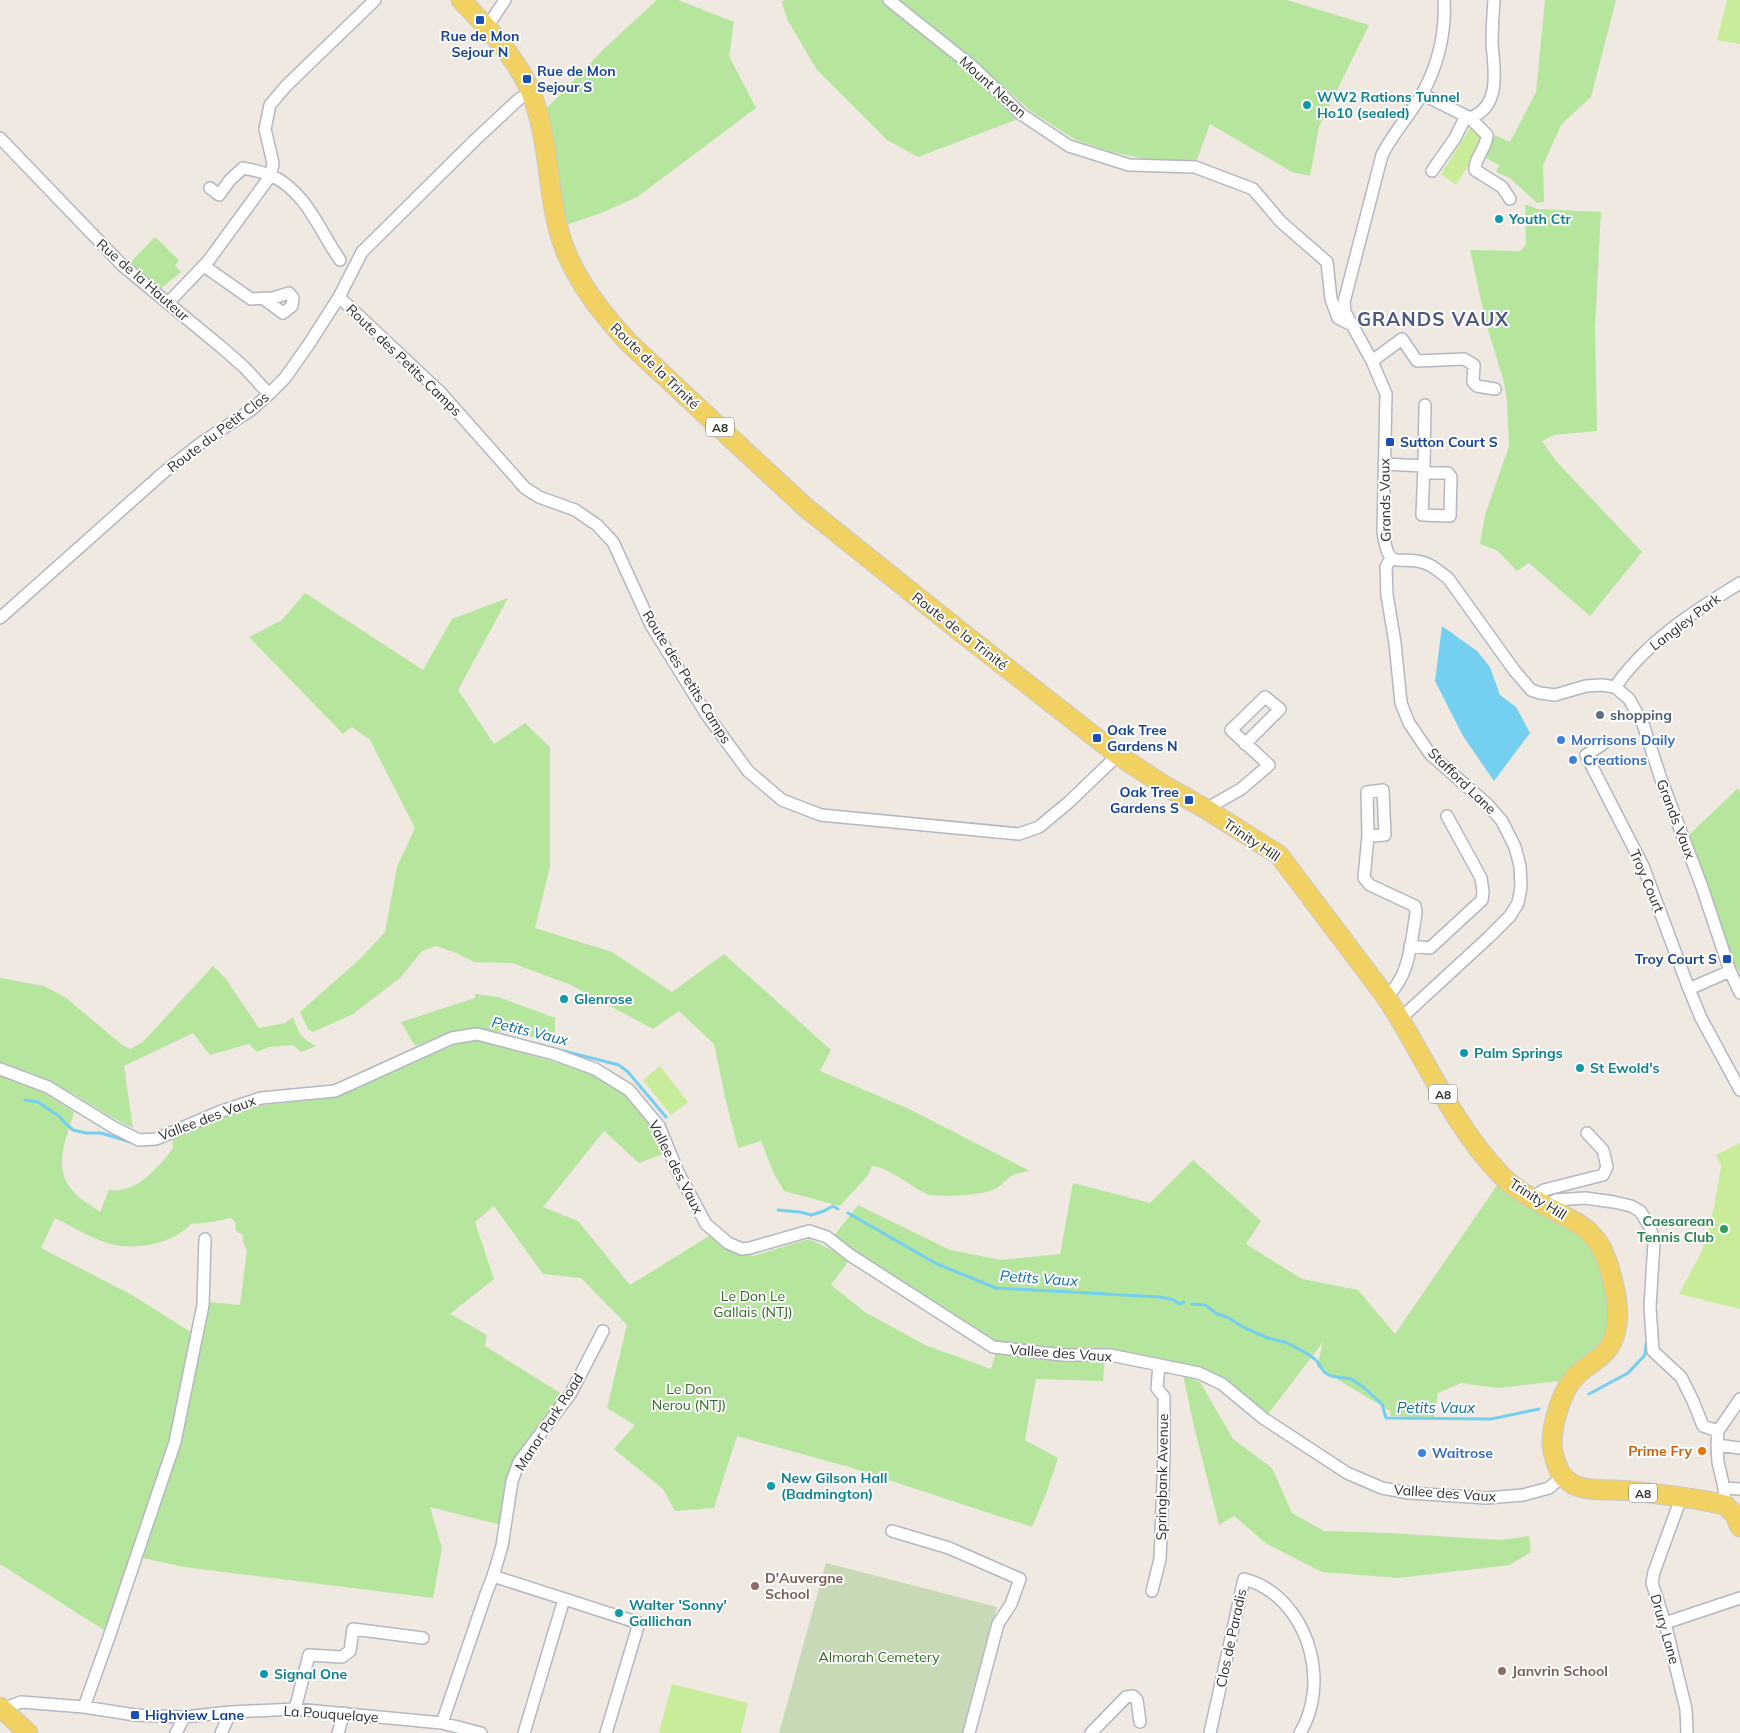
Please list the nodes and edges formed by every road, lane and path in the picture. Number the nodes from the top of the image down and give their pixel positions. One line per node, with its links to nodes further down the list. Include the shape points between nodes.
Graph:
1 (375, 0): 13 (street, via 270,105 265,129 273,163)
2 (461, 0): 7 (main road, Route de la Trinité / A8)
3 (505, 0): 7 (street)
4 (889, 0): 21 (street, Mount Neron, via 973,67 1021,114 1069,146 1130,165 1195,167 1253,189 1281,222 1327,262 1331,299 1338,318)
5 (1444, 0): 9 (street, Grands Vaux, via 1442,41)
6 (1494, 0): 10 (street, via 1492,43 1496,71 1493,92 1488,104 1476,116)
7 (487, 27): 8 (main road, Route de la Trinité / A8, via 518,68)
8 (530, 92): 18 (street, Route du Petit Clos, via 475,140 362,252); 33 (main road, Route de la Trinité / A8, via 538,112 563,243 587,292 603,314 629,343 804,507)
9 (1422, 94): 10 (street); 21 (street, Grands Vaux, via 1382,155 1344,302)
10 (1468, 117): 12 (street); 15 (street, via 1487,135 1487,142 1474,165 1475,170 1502,187)
11 (0, 138): 20 (street, Rue de la Hauteur, via 123,266)
12 (1432, 171)
13 (271, 175): 14 (street, via 243,168 219,196); 16 (street, via 297,193 310,209); 17 (street)
14 (210, 188)
15 (1510, 199)
16 (340, 260)
17 (204, 266): 19 (street, via 251,300); 20 (street)
18 (339, 297): 24 (street, Route du Petit Clos, via 290,371); 33 (street, Route des Petits Camps, via 440,392 525,488 539,497 575,510 597,525 613,542 651,625 707,715 748,772 782,800 821,814 1019,834 1039,827)
19 (264, 299)
20 (168, 304): 24 (street, Rue de la Hauteur, via 244,367)
21 (1352, 325): 22 (street, Grands Vaux)
22 (1372, 361): 23 (street, via 1402,339 1417,362 1464,359 1474,364 1473,382 1477,386); 26 (street, Grands Vaux, via 1387,401)
23 (1495, 389)
24 (269, 394): 29 (street, Route du Petit Clos, via 163,473)
25 (1425, 405): 26 (street, via 1424,470)
26 (1384, 464): 27 (street, Grands Vaux, via 1383,532 1385,548)
27 (1391, 558): 30 (street, Grands Vaux, via 1424,563 1448,578 1531,690 1555,695 1586,686); 42 (street, Stafford Lane, via 1386,567 1387,595 1401,703 1409,723 1430,754 1502,821 1520,866 1522,887 1510,916)
28 (1740, 583): 30 (street, Langley Park, via 1664,634)
29 (0, 618)
30 (1615, 687): 38 (street, Grands Vaux, via 1629,699 1643,724)
31 (1245, 744): 34 (street, via 1269,765 1241,789)
32 (1603, 744): 39 (street, Troy Court, via 1586,755 1643,866)
33 (1118, 755): 34 (main road, Trinity Hill / A8)
34 (1206, 809): 41 (main road, Trinity Hill / A8, via 1280,854)
35 (1447, 816): 37 (street, via 1481,878 1482,900 1430,948)
36 (1368, 836): 37 (street, via 1364,878 1370,885 1415,906)
37 (1410, 946): 41 (street, via 1403,975)
38 (1730, 971): 39 (street); 40 (street, Grands Vaux)
39 (1689, 989): 44 (street)
40 (1740, 993)
41 (1386, 997): 42 (main road, Trinity Hill / A8)
42 (1400, 1019): 46 (main road, Trinity Hill / A8, via 1482,1154 1504,1178)
43 (0, 1069): 49 (street, Vallee des Vaux, via 48,1087 139,1140 156,1139 261,1098 335,1091 452,1038 477,1034 554,1054 595,1069 629,1090 659,1126 678,1172 706,1224 728,1243 742,1249 750,1248 809,1231 827,1237 994,1347 1062,1355 1110,1355)
44 (1740, 1090)
45 (1587, 1134): 46 (street, via 1603,1150 1607,1167 1602,1175 1544,1190)
46 (1538, 1202): 51 (street, via 1584,1198 1614,1202 1640,1211 1650,1227 1654,1242 1650,1306 1653,1351 1681,1377 1703,1426); 54 (main road, Trinity Hill / A8, via 1582,1226 1598,1242 1608,1261 1618,1310 1617,1327 1611,1343 1597,1360 1574,1378 1563,1396 1552,1444)
47 (206, 1239): 66 (street, via 203,1305 175,1442)
48 (603, 1331): 60 (street, Manor Park Road, via 571,1393 520,1462 512,1481)
49 (1159, 1365): 54 (street, Vallee des Vaux, via 1199,1373 1222,1384 1263,1418 1347,1474 1382,1488 1486,1498 1523,1495 1549,1488); 61 (street, Springbank Avenue, via 1157,1388 1164,1397 1164,1454 1160,1559)
50 (1740, 1399): 51 (street)
51 (1718, 1431): 52 (street)
52 (1717, 1445): 53 (street); 56 (street)
53 (1740, 1448)
54 (1563, 1476): 57 (main road, A8, via 1575,1485)
55 (1740, 1489): 56 (street)
56 (1725, 1496): 57 (main road, A8); 58 (main road)
57 (1681, 1498): 64 (street, Drury Lane, via 1652,1583)
58 (1740, 1527)
59 (892, 1531): 81 (street, via 949,1548 1020,1578 1011,1604 998,1624)
60 (494, 1576): 63 (street); 73 (street, Manor Park Road)
61 (1152, 1591)
62 (1740, 1598): 64 (street)
63 (564, 1599): 79 (street); 80 (street, via 639,1623)
64 (1665, 1623): 85 (street, Drury Lane, via 1686,1709)
65 (423, 1638): 68 (street, via 353,1629 350,1651 342,1657 309,1655)
66 (84, 1707): 67 (street, La Pouquelaye, via 21,1702); 71 (street, La Pouquelaye, via 135,1715)
67 (1, 1708): 75 (main road)
68 (295, 1709): 69 (street, La Pouquelaye); 70 (street, La Pouquelaye)
69 (231, 1712): 71 (street, La Pouquelaye); 77 (street)
70 (344, 1713): 73 (street, La Pouquelaye); 78 (street)
71 (184, 1717): 76 (street)
72 (1140, 1722): 82 (street, via 1137,1700 1133,1696 1126,1697)
73 (442, 1723): 74 (street, La Pouquelaye)
74 (477, 1732)
75 (28, 1733)
76 (176, 1733)
77 (222, 1733)
78 (338, 1733)
79 (524, 1733)
80 (606, 1733)
81 (969, 1733)
82 (1092, 1733)
83 (1210, 1733): 84 (street, Clos de Paradis, via 1244,1579 1262,1586 1284,1603 1301,1625 1310,1651 1315,1684)
84 (1300, 1733)
85 (1687, 1733)

